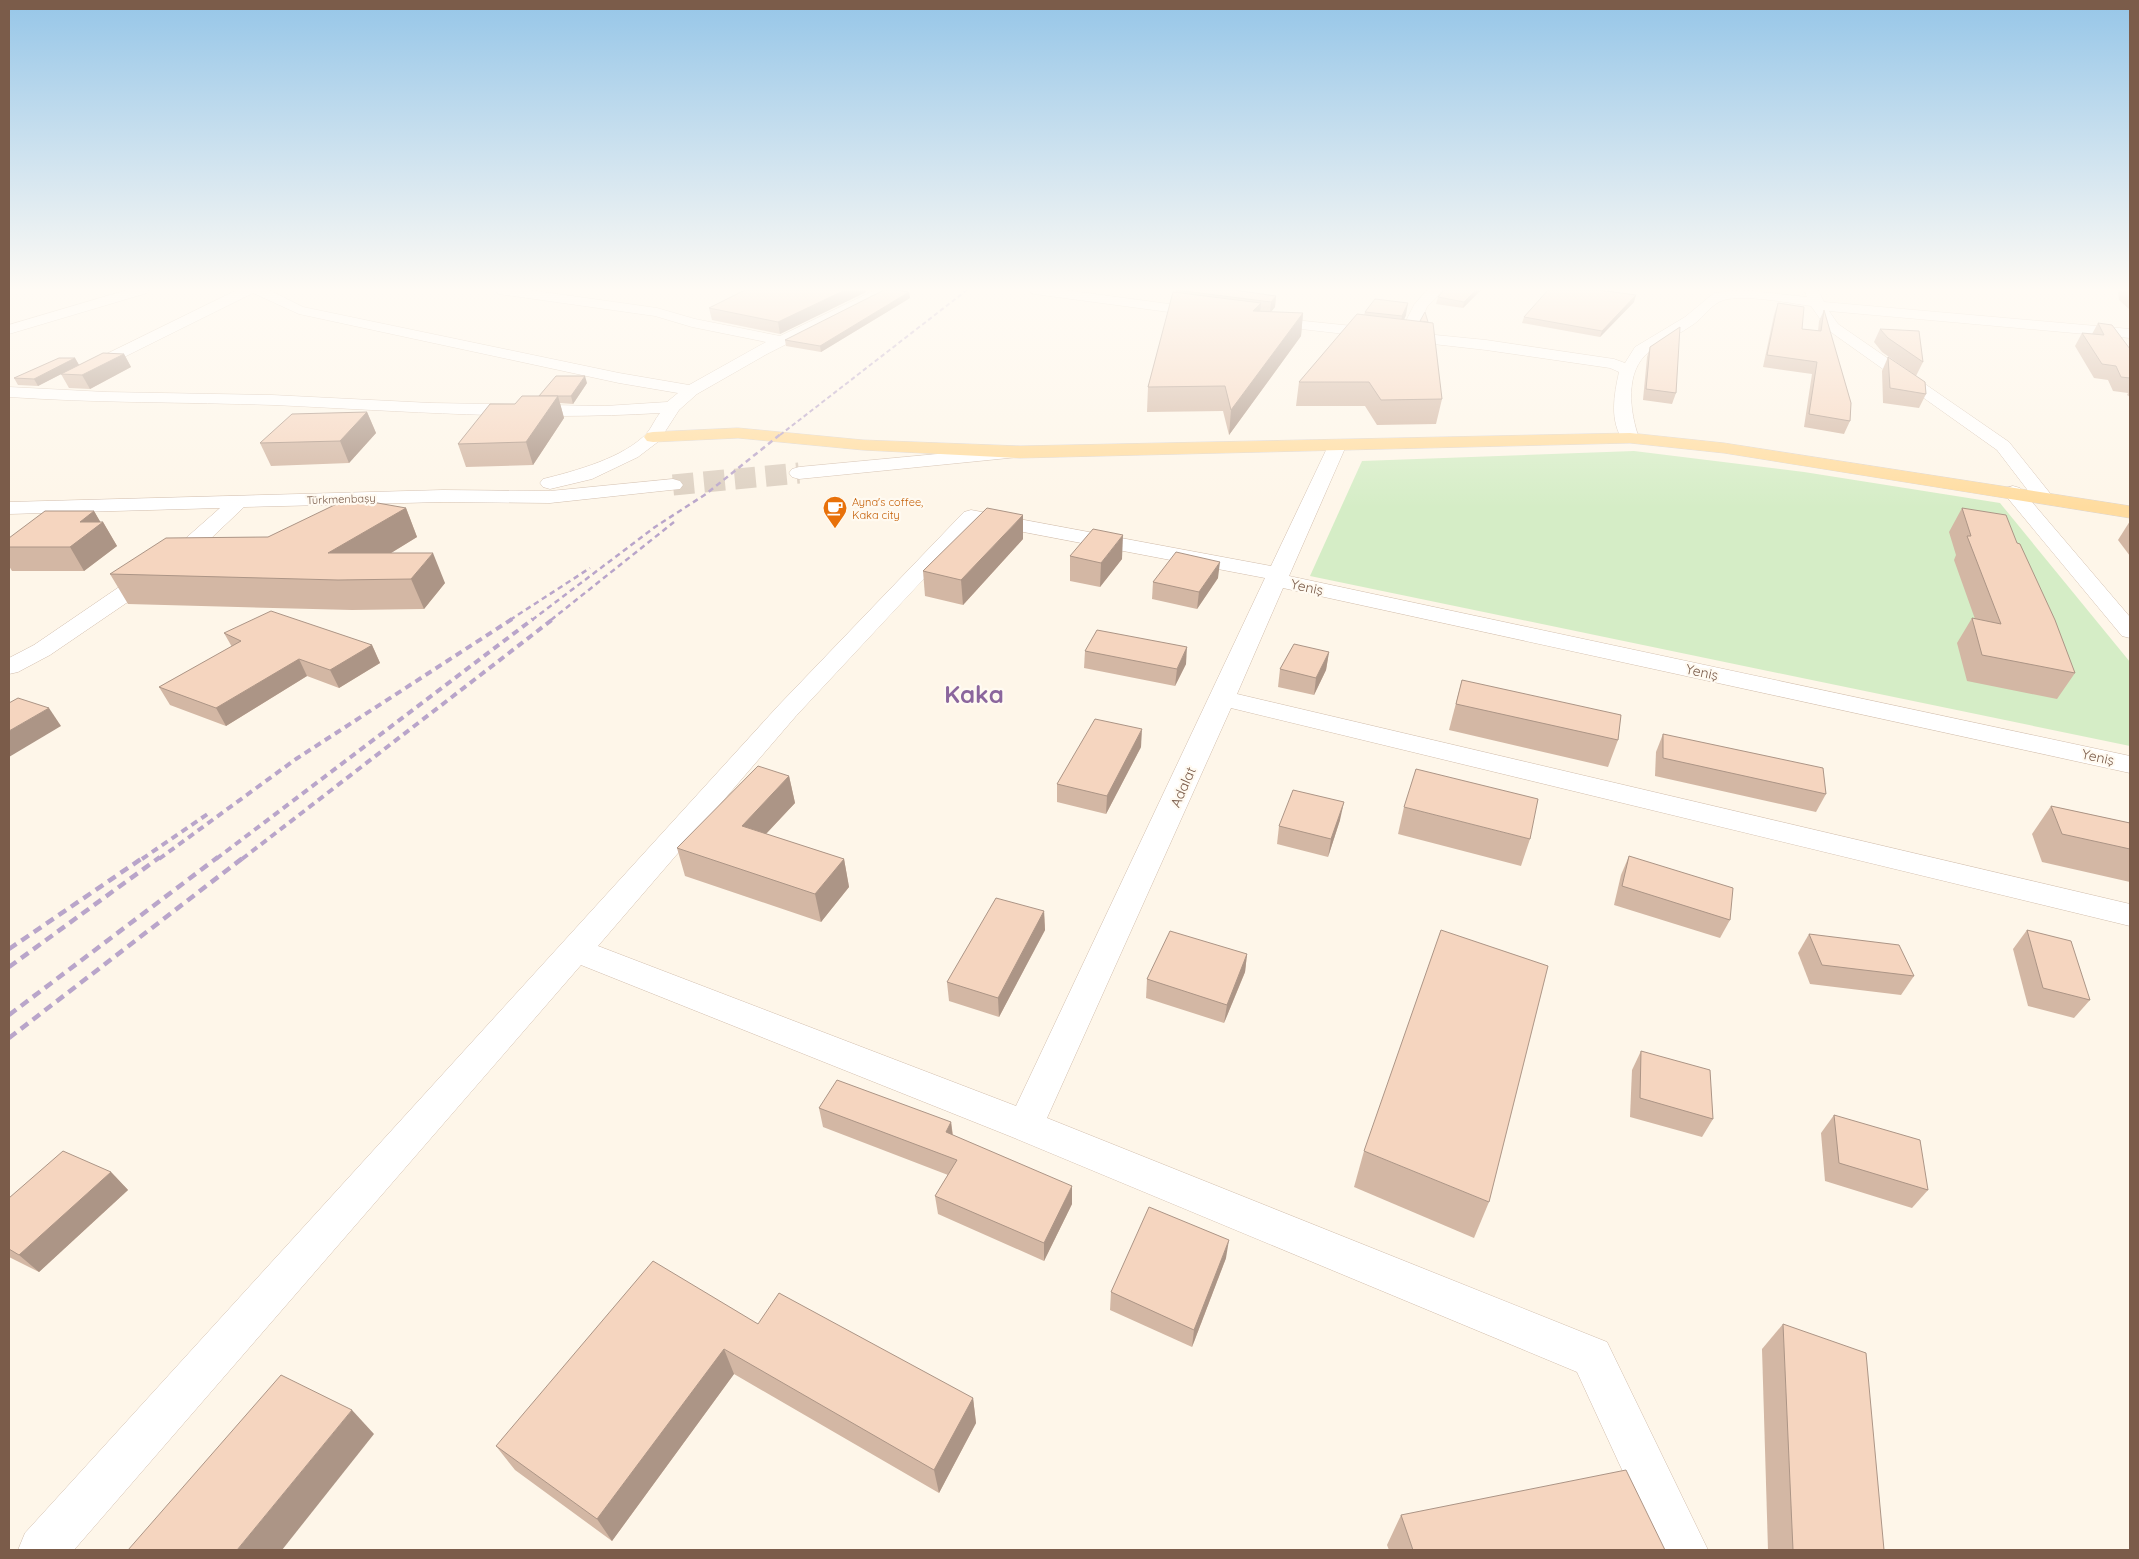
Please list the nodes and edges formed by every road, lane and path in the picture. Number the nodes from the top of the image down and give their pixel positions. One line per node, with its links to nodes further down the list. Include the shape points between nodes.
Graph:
1 (100, 363): 10 (street)
2 (547, 363): 8 (street)
3 (742, 363): 8 (street)
4 (1606, 363): 7 (street)
5 (1633, 363): 7 (street)
6 (1884, 363): 20 (street, via 2003,446)
7 (1628, 370): 13 (street, via 1621,401 1622,418)
8 (691, 390): 11 (street)
9 (9, 392): 10 (street)
10 (44, 392): 11 (street, via 431,408 605,410)
11 (672, 407): 12 (street)
12 (652, 436): 15 (main road, via 738,433 863,445); 19 (street, via 631,453 585,475 529,487)
13 (1630, 438): 14 (main road); 18 (main road, via 1724,448)
14 (1337, 446): 15 (main road); 24 (street, Adalat)
15 (1020, 452): 16 (street)
16 (799, 473)
17 (673, 485): 19 (street, Türkmenbaşy, via 550,497)
18 (2013, 492): 20 (main road); 25 (street)
19 (443, 496): 21 (street, Türkmenbaşy)
20 (2043, 497): 23 (main road)
21 (237, 503): 22 (street, Türkmenbaşy); 26 (street, via 178,558 42,650)
22 (9, 508)
23 (2130, 512)
24 (1276, 577): 27 (street, Adalat); 28 (street, Yeniş); 30 (street, Yeniş, via 971,516 787,711)
25 (2130, 632)
26 (9, 667)
27 (1222, 698): 29 (street); 31 (street, Adalat)
28 (2130, 764)
29 (2130, 915)
30 (575, 950): 31 (street); 32 (street)
31 (1025, 1126): 33 (street, via 1592,1357)
32 (42, 1550)
33 (1684, 1550)

